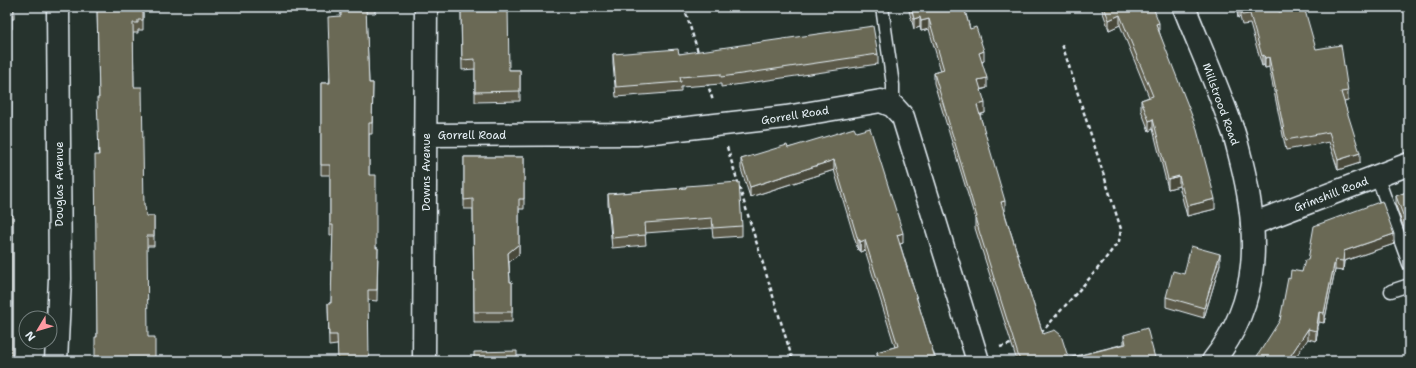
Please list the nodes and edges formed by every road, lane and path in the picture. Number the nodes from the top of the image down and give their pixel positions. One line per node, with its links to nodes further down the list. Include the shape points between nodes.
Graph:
1 (58, 7): 22 (street, Douglas Avenue, via 60,279)
2 (426, 7): 11 (street, Downs Avenue)
3 (684, 7): 7 (path)
4 (882, 7): 9 (lane, via 893,85)
5 (1184, 7): 14 (street, Millstrood Road, via 1233,128 1247,186)
6 (1062, 44): 18 (path, via 1121,229 1119,241)
7 (700, 58)
8 (707, 80): 10 (path)
9 (893, 106): 10 (street, Gorrell Road, via 881,101); 20 (street, via 903,117)
10 (720, 125): 11 (street, Gorrell Road, via 636,134); 24 (path)
11 (426, 135): 23 (street, Downs Avenue)
12 (1409, 164): 13 (street, Grimshill Road)
13 (1377, 176): 14 (street, Grimshill Road); 15 (lane)
14 (1252, 224): 25 (street, Millstrood Road, via 1254,256 1248,294 1236,323)
15 (1409, 264)
16 (1409, 285): 17 (lane)
17 (1391, 291)
18 (1040, 334)
19 (1019, 341): 20 (path)
20 (977, 358)
21 (1409, 358): 26 (path)
22 (56, 361)
23 (424, 361)
24 (793, 361)
25 (1212, 361)
26 (1403, 361)

